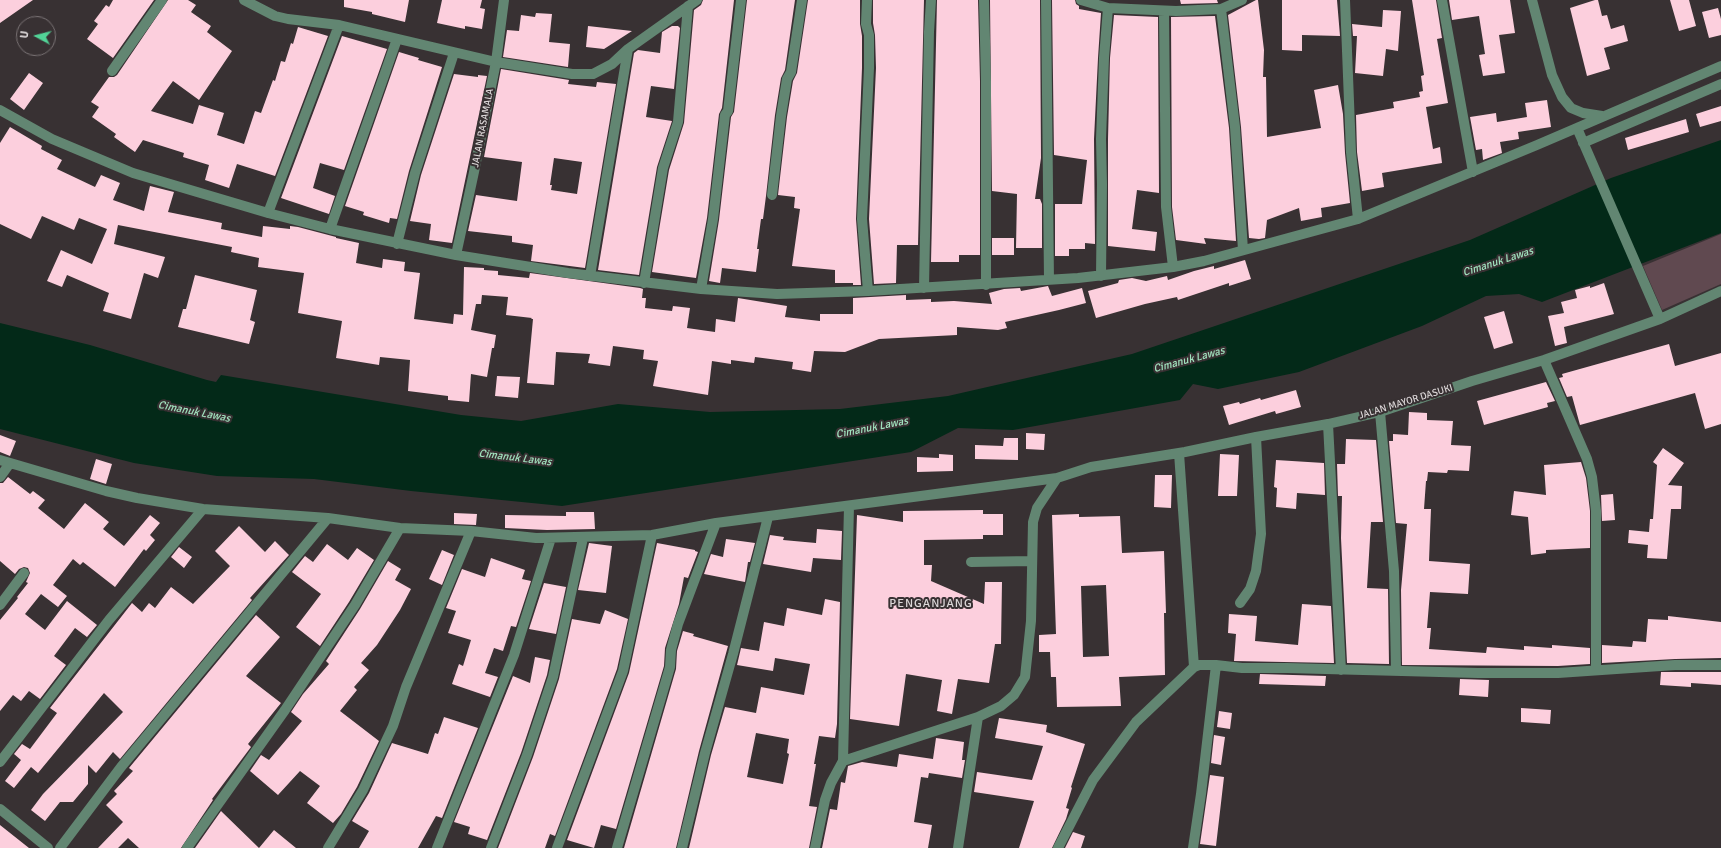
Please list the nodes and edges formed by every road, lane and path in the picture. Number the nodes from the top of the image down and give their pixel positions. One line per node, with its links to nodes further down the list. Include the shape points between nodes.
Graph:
1 (162, 0): 26 (street)
2 (244, 0): 20 (street, via 275,16)
3 (504, 0): 24 (street, JALAN RASAMALA)
4 (697, 0): 16 (street)
5 (741, 0): 47 (street, via 728,111 725,115 713,219)
6 (802, 0): 33 (street, via 791,72 787,79 781,116)
7 (867, 0): 48 (street, via 869,68 862,219)
8 (931, 0): 46 (street, via 928,39)
9 (984, 0): 45 (street)
10 (1046, 0): 43 (street)
11 (1081, 0): 18 (street)
12 (1242, 0): 17 (street)
13 (1345, 0): 35 (street, via 1351,152)
14 (1442, 0): 32 (street)
15 (1532, 0): 29 (street, via 1552,75 1562,97 1571,108)
16 (688, 6): 22 (street); 44 (street, via 678,122 663,168)
17 (1222, 6): 19 (street); 38 (street, via 1235,128)
18 (1108, 8): 19 (street); 42 (street, via 1101,139)
19 (1164, 11): 40 (street, via 1166,207)
20 (339, 25): 21 (street); 34 (street)
21 (397, 39): 23 (street); 36 (street)
22 (628, 50): 24 (street, via 612,64 593,74 572,74); 41 (street)
23 (454, 53): 24 (street); 37 (street, via 415,173)
24 (496, 62): 39 (street, JALAN RASAMALA)
25 (1721, 66): 29 (street)
26 (112, 71)
27 (1721, 84): 31 (street)
28 (0, 110): 34 (street, via 52,139 133,173)
29 (1602, 116): 30 (street)
30 (1577, 128): 31 (street); 32 (street)
31 (1584, 143): 50 (street)
32 (1473, 172): 35 (street)
33 (772, 195)
34 (268, 213): 36 (street)
35 (1358, 219): 38 (street)
36 (330, 229): 37 (street)
37 (397, 244): 39 (street)
38 (1243, 250): 40 (street)
39 (456, 255): 41 (street)
40 (1173, 267): 42 (street)
41 (590, 276): 44 (street)
42 (1101, 276): 43 (street)
43 (1048, 280): 45 (street)
44 (644, 283): 47 (street)
45 (986, 285): 46 (street)
46 (924, 288): 48 (street)
47 (701, 289): 48 (street, via 777,294)
48 (868, 291)
49 (1721, 291): 50 (street, JALAN MAYOR DASUKI)
50 (1660, 319): 51 (street, JALAN MAYOR DASUKI)
51 (1544, 360): 52 (street, JALAN MAYOR DASUKI); 80 (street, via 1587,459 1592,477 1596,511)
52 (1380, 412): 53 (street, JALAN MAYOR DASUKI); 79 (street, via 1394,571)
53 (1328, 424): 54 (street, JALAN MAYOR DASUKI); 78 (street)
54 (1256, 437): 55 (street, JALAN MAYOR DASUKI); 73 (street, via 1261,534 1256,572 1250,589)
55 (1182, 453): 59 (street, JALAN MAYOR DASUKI, via 1091,467); 77 (street)
56 (0, 460): 57 (street, JALAN MAYOR DASUKI)
57 (10, 463): 58 (street); 61 (street, JALAN MAYOR DASUKI, via 106,491)
58 (0, 477)
59 (1057, 478): 60 (street, JALAN MAYOR DASUKI); 70 (street, via 1037,508 1033,522)
60 (849, 506): 62 (street, JALAN MAYOR DASUKI); 82 (street)
61 (203, 509): 63 (street, JALAN MAYOR DASUKI); 83 (street, via 109,620)
62 (768, 517): 64 (street, JALAN MAYOR DASUKI); 93 (street)
63 (328, 518): 65 (street, JALAN MAYOR DASUKI); 86 (street, via 121,767)
64 (716, 523): 67 (street, JALAN MAYOR DASUKI); 92 (street, via 678,624 671,650 670,667)
65 (400, 528): 66 (street, JALAN MAYOR DASUKI); 87 (street, via 350,612 285,710)
66 (471, 532): 68 (street, JALAN MAYOR DASUKI); 88 (street, via 406,687 393,726 363,790)
67 (652, 535): 69 (street, JALAN MAYOR DASUKI); 91 (street, via 623,671)
68 (551, 538): 69 (street, JALAN MAYOR DASUKI); 89 (street, via 514,655)
69 (583, 538): 90 (street, via 553,677 527,755)
70 (1032, 560): 71 (street); 81 (street, via 1031,621 1025,676 1014,695 1001,706)
71 (971, 562)
72 (24, 573): 74 (street)
73 (1240, 603)
74 (0, 605)
75 (1213, 665): 77 (street); 78 (street); 97 (street, via 1201,794)
76 (1721, 665): 80 (street, via 1675,664)
77 (1196, 666): 96 (street, via 1136,722 1109,757 1093,780)
78 (1341, 670): 79 (street)
79 (1396, 670): 80 (street, via 1478,673)
80 (1596, 670)
81 (978, 717): 82 (street); 95 (street)
82 (843, 761): 94 (street, via 824,800)
83 (0, 762)
84 (0, 809): 85 (street)
85 (48, 848)
86 (60, 848)
87 (187, 848)
88 (328, 848)
89 (437, 848)
90 (491, 848)
91 (557, 848)
92 (618, 848)
93 (682, 848)
94 (815, 848)
95 (958, 848)
96 (1058, 848)
97 (1193, 848)

